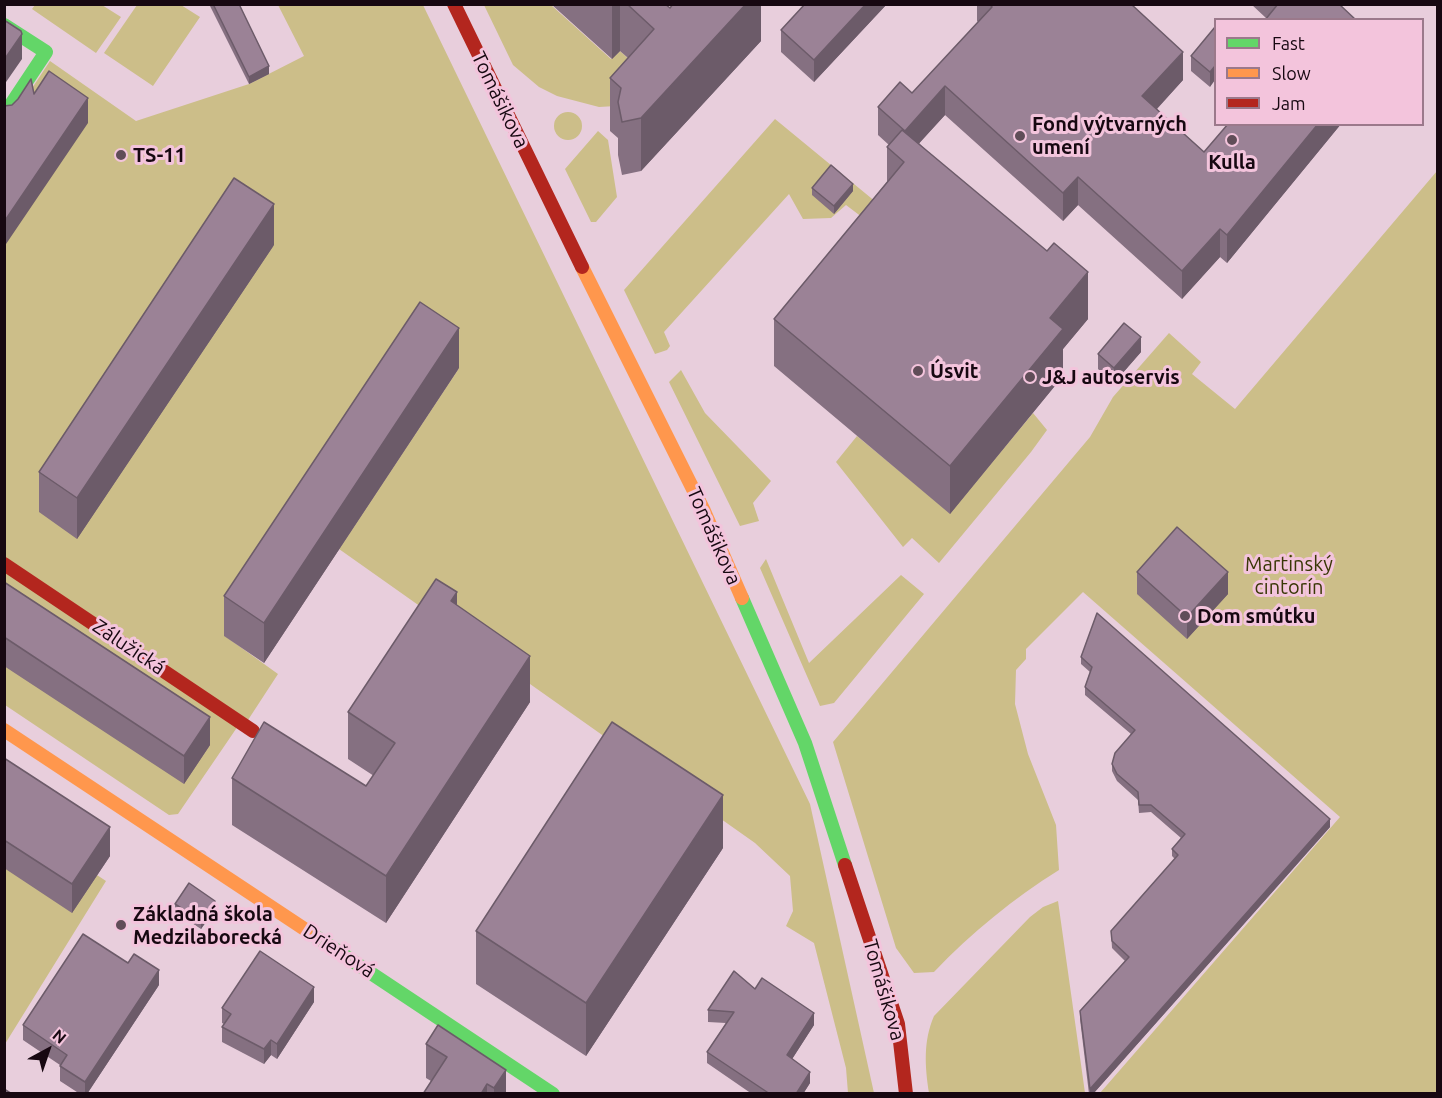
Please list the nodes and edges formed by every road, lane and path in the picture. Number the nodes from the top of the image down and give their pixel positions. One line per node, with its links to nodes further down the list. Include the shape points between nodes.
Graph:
1 (454, 4): 8 (main road, Tomášikova, via 704,511 805,743 898,1024)
2 (4, 25): 3 (main road, via 46,52)
3 (4, 115)
4 (4, 564): 6 (main road, Zálužická)
5 (4, 730): 7 (main road, Drieňová)
6 (253, 730)
7 (553, 1094)
8 (906, 1094)

